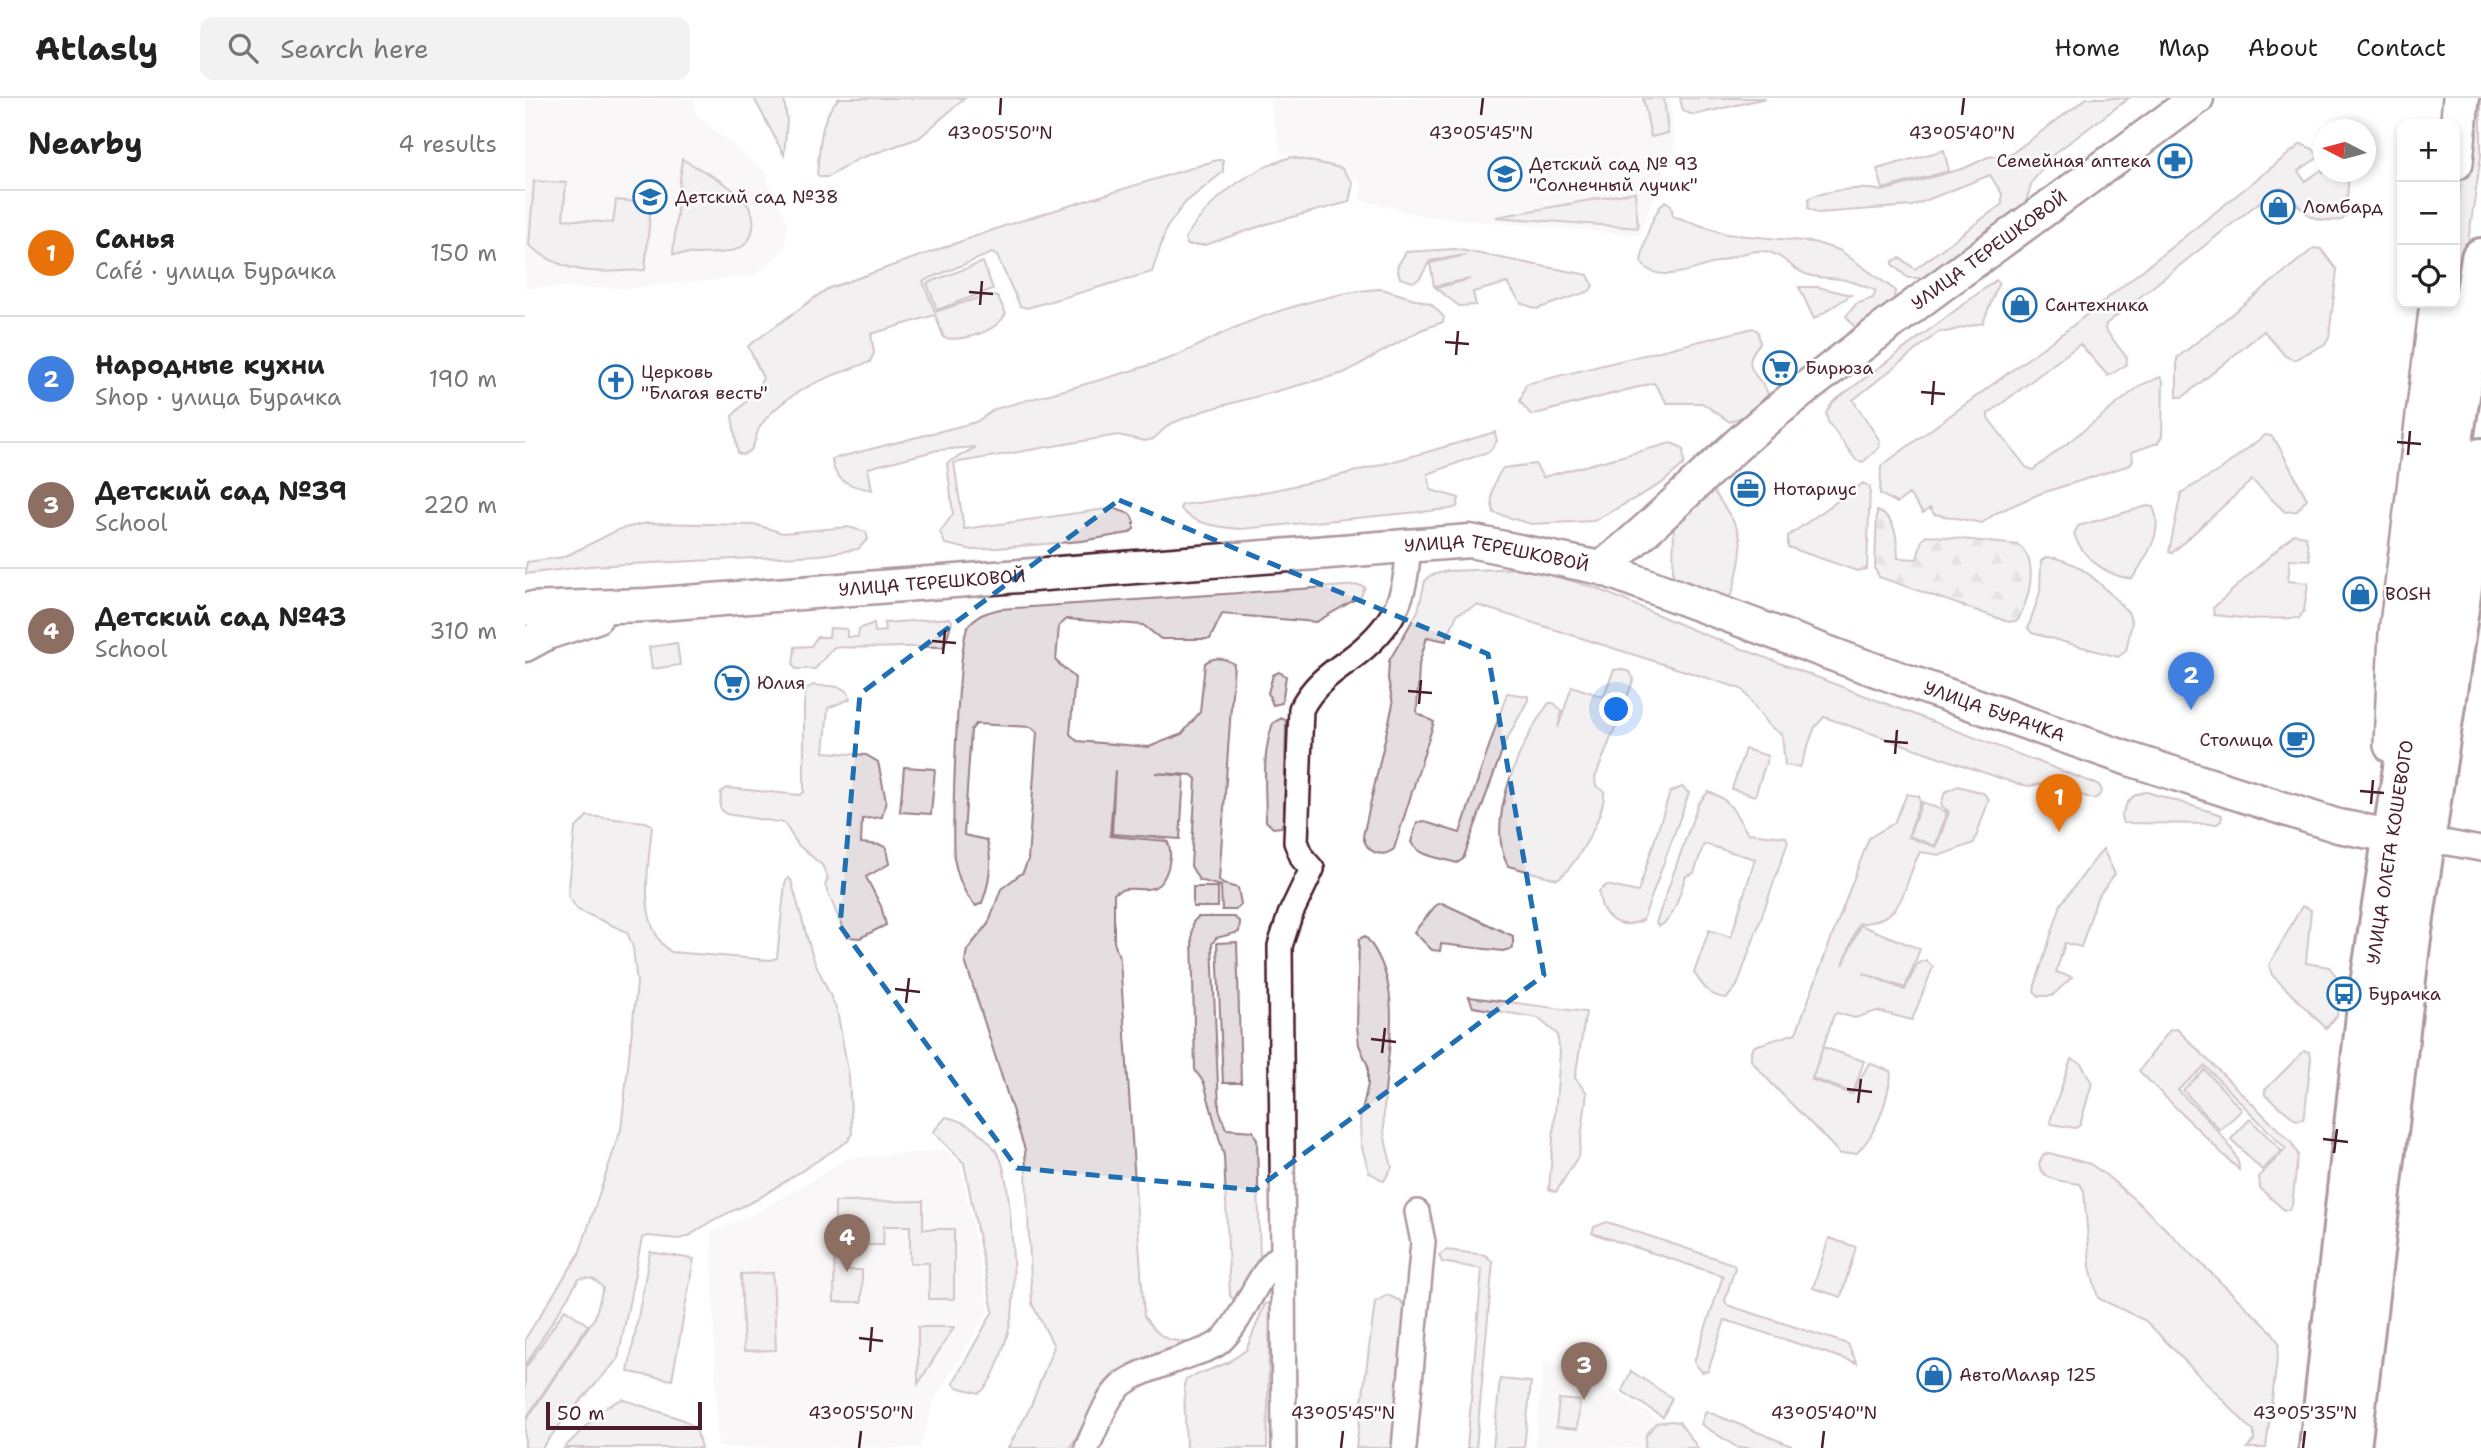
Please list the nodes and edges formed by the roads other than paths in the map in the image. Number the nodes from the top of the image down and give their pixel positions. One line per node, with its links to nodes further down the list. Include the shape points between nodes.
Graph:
1 (2197, 98): 8 (main road, УЛИЦА ТЕРЕШКОВОЙ, via 1763,422)
2 (2461, 98): 3 (main road)
3 (2459, 119)
4 (2481, 258): 12 (highway, УЛИЦА ОЛЕГА КОШЕВОГО)
5 (2437, 308): 12 (main road, via 2397,633 2392,747)
6 (2481, 458): 13 (highway, УЛИЦА ОЛЕГА КОШЕВОГО)
7 (1408, 545): 8 (main road, УЛИЦА ТЕРЕШКОВОЙ, via 1470,541); 9 (main road, УЛИЦА ТЕРЕШКОВОЙ); 16 (street, via 1408,577 1387,625 1310,691 1301,709 1296,842 1312,869 1280,946)
8 (1601, 568): 13 (main road, УЛИЦА БУРАЧКА, via 2129,759 2338,826)
9 (634, 605): 10 (main road, УЛИЦА ТЕРЕШКОВОЙ); 11 (main road, УЛИЦА ТЕРЕШКОВОЙ, via 547,633)
10 (525, 609)
11 (525, 645)
12 (2400, 781): 13 (highway, УЛИЦА ОЛЕГА КОШЕВОГО)
13 (2408, 839): 14 (street); 20 (highway, УЛИЦА ОЛЕГА КОШЕВОГО, via 2368,997); 21 (highway, УЛИЦА ОЛЕГА КОШЕВОГО, via 2381,1180)
14 (2481, 849)
15 (1417, 1212): 19 (street, via 1423,1242)
16 (1283, 1254): 17 (street, via 1271,1262 1217,1345 1137,1373 1112,1391); 18 (street)
17 (1087, 1448)
18 (1284, 1448)
19 (1404, 1448)
20 (2319, 1448)
21 (2351, 1448)

